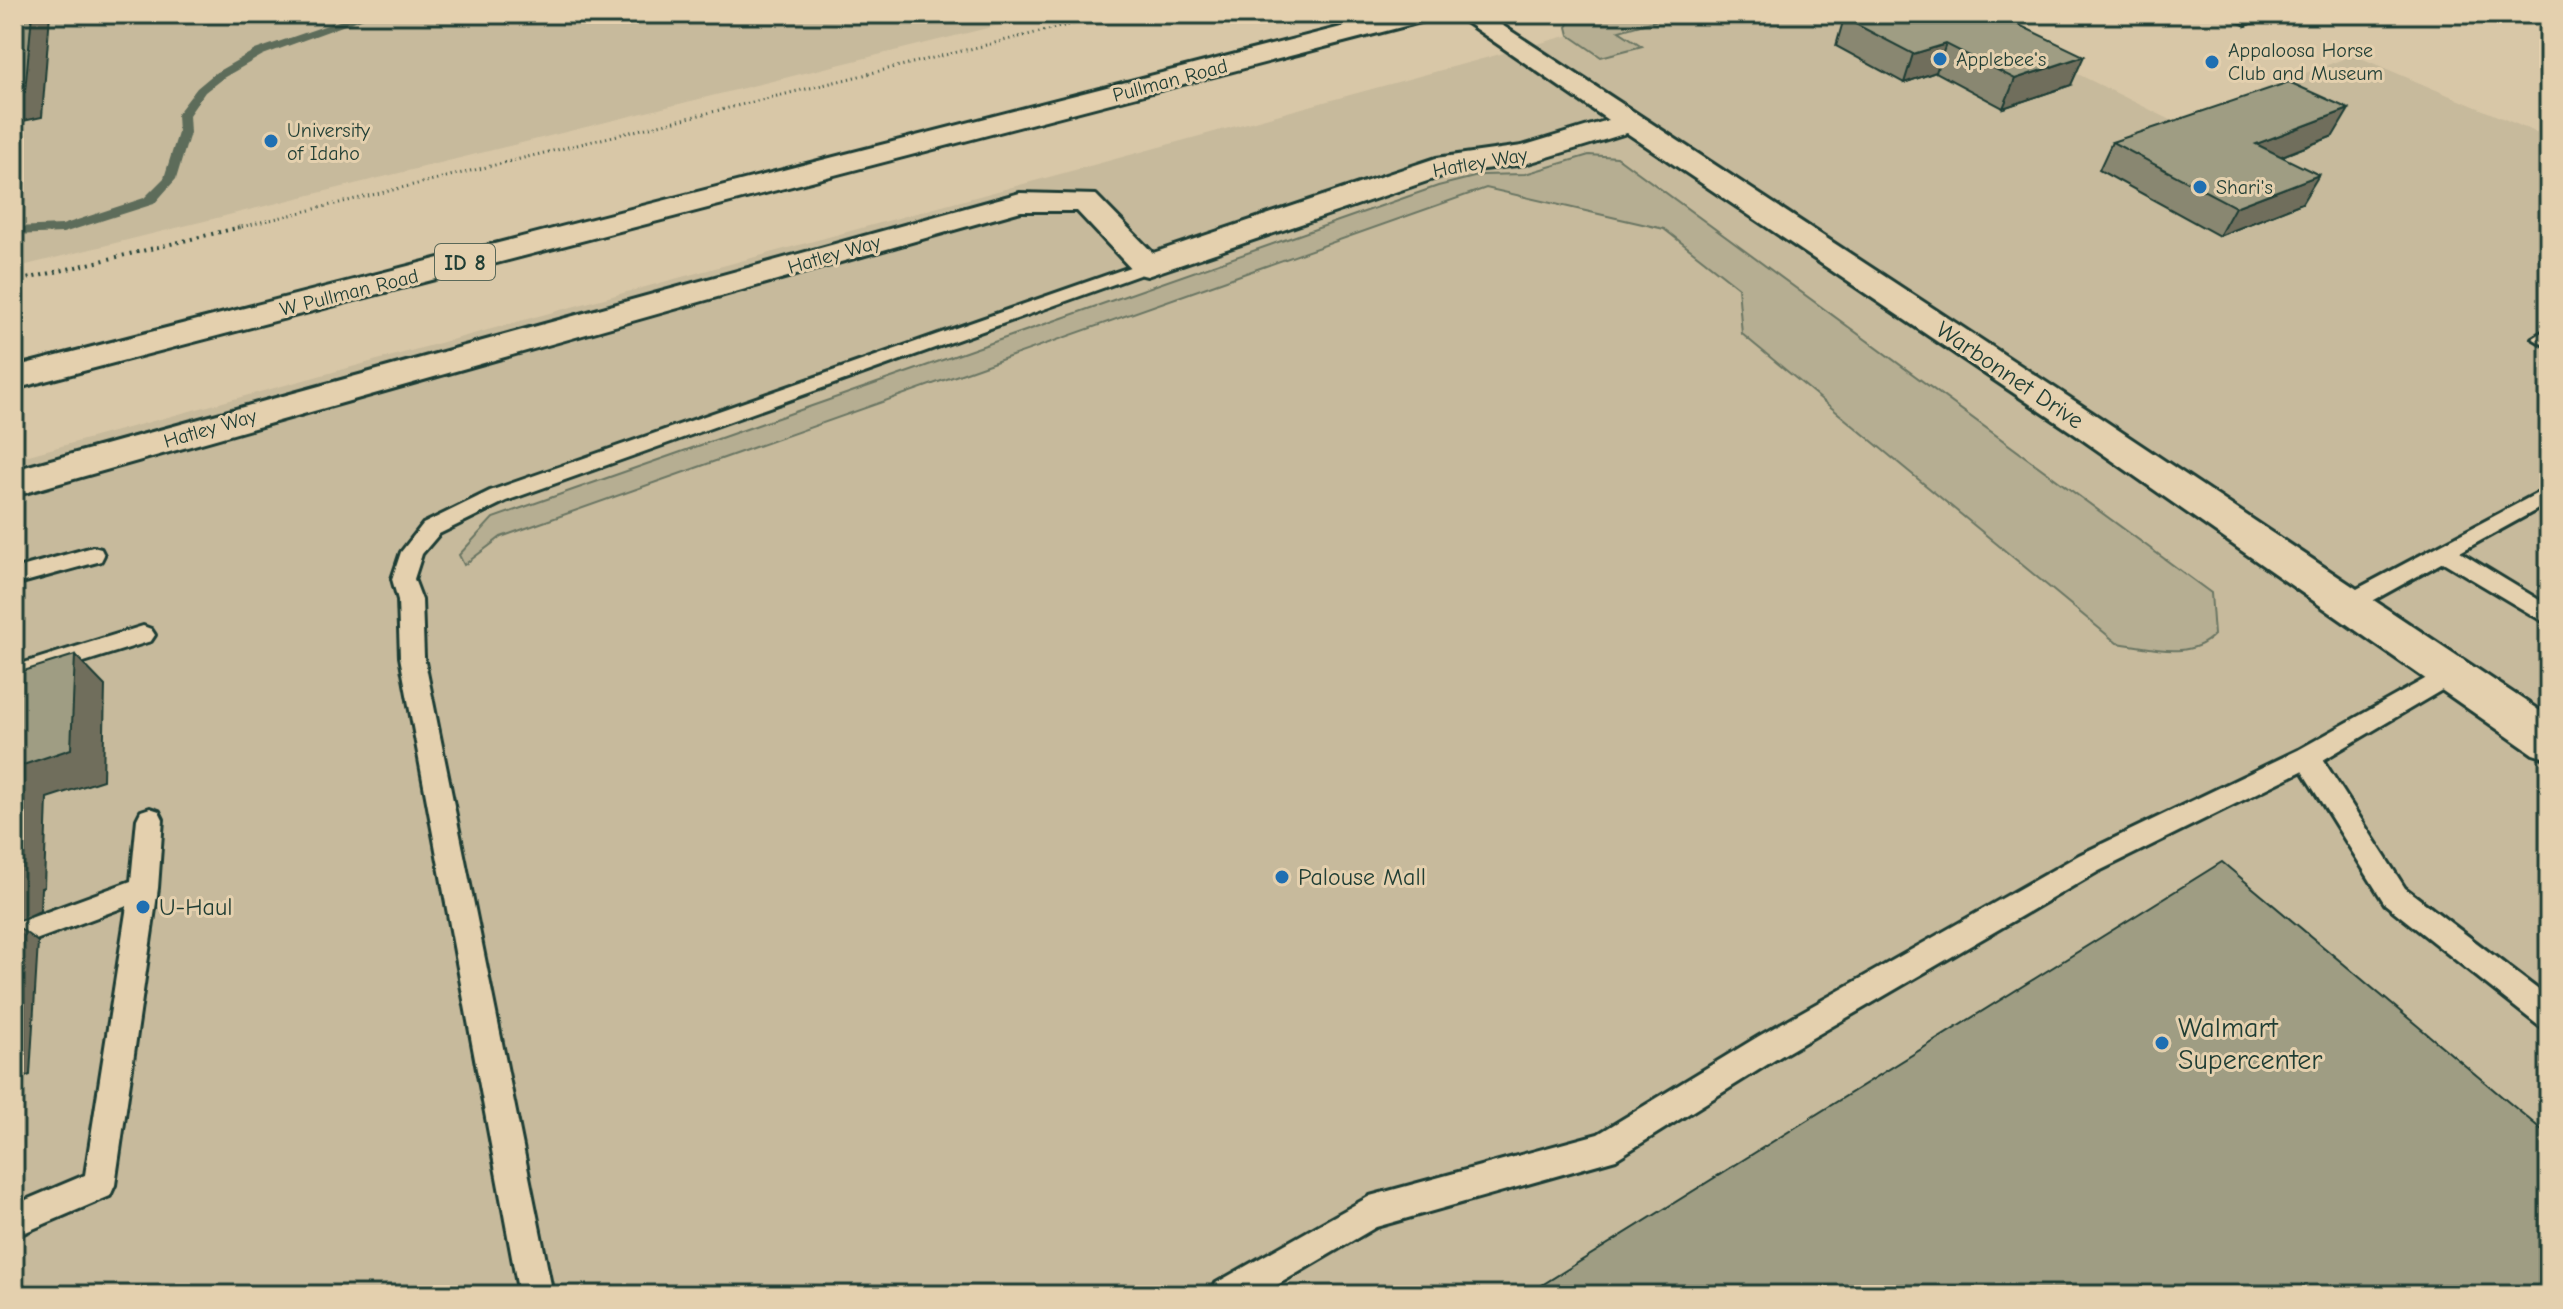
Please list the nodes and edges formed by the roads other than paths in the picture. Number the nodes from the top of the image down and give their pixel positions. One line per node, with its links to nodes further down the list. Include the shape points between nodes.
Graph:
1 (1423, 14): 4 (street, Pullman Road / ID 8)
2 (1467, 14): 3 (street, Warbonnet Drive)
3 (1630, 123): 5 (street, Hatley Way, via 1525,155 1447,164); 12 (street, Warbonnet Drive)
4 (916, 145): 6 (street, W Pullman Road / ID 8)
5 (1147, 266): 7 (street, Hatley Way, via 1085,202 1020,202); 24 (lane, via 498,496 431,529 412,552 403,579 410,600 412,657)
6 (14, 378)
7 (14, 483)
8 (2549, 494): 9 (lane)
9 (2443, 552): 12 (lane); 13 (lane)
10 (93, 555): 11 (lane)
11 (14, 577)
12 (2348, 604): 15 (street, Warbonnet Drive)
13 (2549, 617)
14 (143, 635): 16 (lane)
15 (2450, 674): 17 (street, Warbonnet Drive); 18 (lane)
16 (14, 675)
17 (2549, 741)
18 (2307, 757): 22 (lane, via 2395,896); 25 (lane, via 2089,863 1770,1046 1605,1148 1370,1212)
19 (150, 819): 20 (lane)
20 (144, 888): 21 (lane); 23 (lane, via 99,1185)
21 (14, 936)
22 (2549, 1016)
23 (14, 1221)
24 (536, 1295)
25 (1228, 1295)

